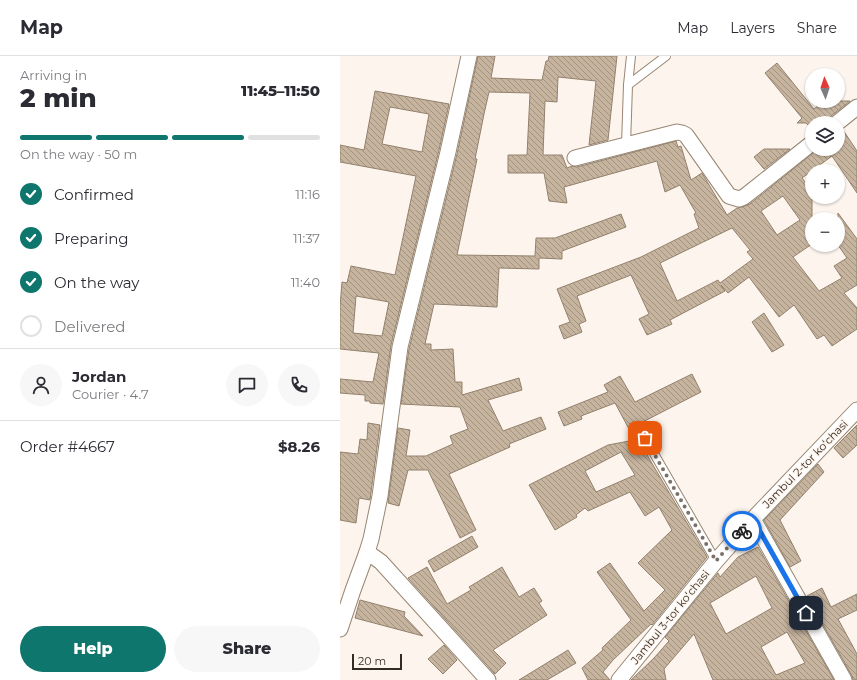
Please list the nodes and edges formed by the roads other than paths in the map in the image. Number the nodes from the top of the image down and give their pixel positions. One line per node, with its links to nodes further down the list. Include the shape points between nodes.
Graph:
1 (469, 56): 13 (street, via 400,347 380,496)
2 (631, 56): 4 (lane)
3 (666, 56): 4 (lane)
4 (628, 85): 7 (lane)
5 (857, 107): 6 (street)
6 (845, 117)
7 (626, 145): 8 (street, via 677,132 682,133 686,135 729,196 739,199); 9 (street)
8 (805, 149)
9 (576, 158)
10 (857, 410): 12 (street, Jambul 2-tor koʻchasi)
11 (645, 438): 14 (lane)
12 (753, 519): 14 (street, Jambul 3-tor koʻchasi); 19 (street)
13 (368, 552): 15 (street); 17 (street, via 381,562)
14 (716, 561): 18 (street, Jambul 3-tor koʻchasi)
15 (346, 588): 16 (street)
16 (340, 629)
17 (488, 680)
18 (619, 680)
19 (844, 680)

